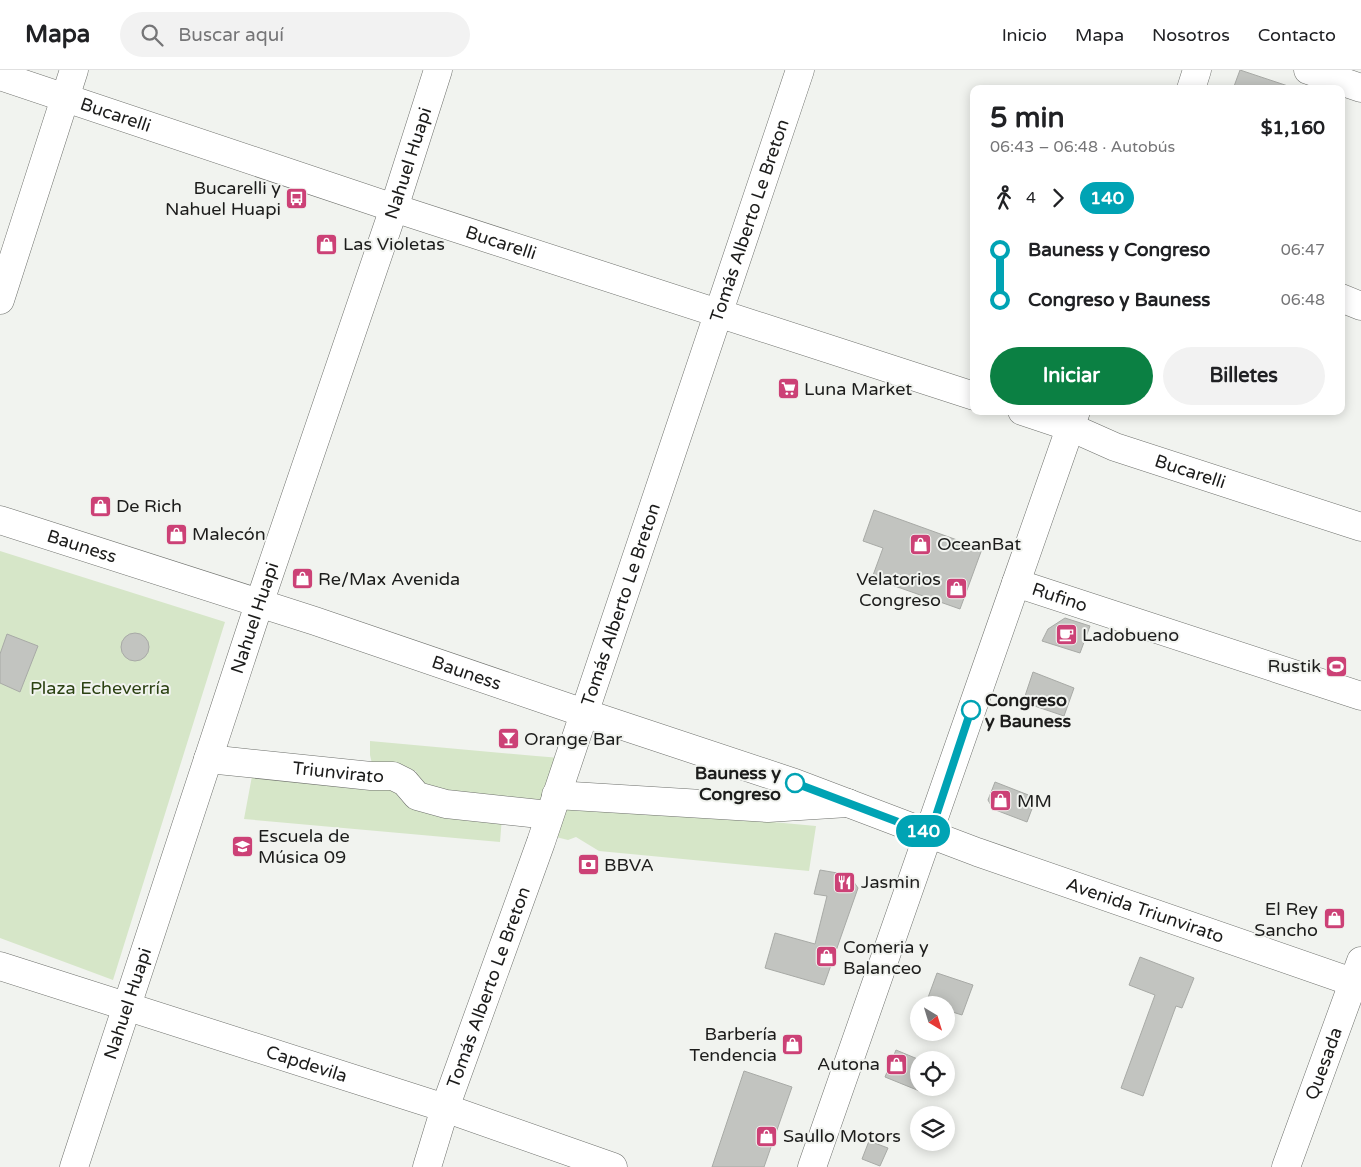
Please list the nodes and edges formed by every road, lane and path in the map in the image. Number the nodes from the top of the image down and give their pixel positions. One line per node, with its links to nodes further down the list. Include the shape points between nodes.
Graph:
1 (74, 70): 9 (street)
2 (438, 70): 10 (street, Nahuel Huapi)
3 (800, 70): 14 (street, Tomás Alberto Le Breton)
4 (1197, 70): 7 (street)
5 (1308, 70): 8 (street)
6 (0, 76): 9 (street, Bucarelli)
7 (1191, 85)
8 (1361, 88)
9 (64, 98): 10 (street, Bucarelli); 11 (street)
10 (394, 208): 14 (street, Bucarelli); 21 (street, Nahuel Huapi)
11 (0, 300)
12 (1345, 300): 13 (street)
13 (1361, 306)
14 (717, 313): 15 (street, Bucarelli); 23 (street, Tomás Alberto Le Breton)
15 (970, 395)
16 (1048, 415): 17 (street, Bucarelli)
17 (1073, 419): 19 (street, Bucarelli, via 1116,447); 20 (street)
18 (0, 520): 21 (street, Bauness)
19 (1361, 527)
20 (1016, 583): 22 (street, Rufino); 27 (street)
21 (259, 604): 23 (street, Bauness); 24 (street, Nahuel Huapi)
22 (1361, 696)
23 (584, 713): 25 (street, Bauness); 26 (street, Tomás Alberto Le Breton)
24 (208, 759): 26 (street, Triunvirato, via 393,776 405,782 417,796 446,804); 30 (street, Nahuel Huapi)
25 (848, 803): 26 (street, Triunvirato, via 768,808); 27 (street, Bauness)
26 (552, 805): 31 (street, Tomás Alberto Le Breton)
27 (930, 834): 29 (street, Avenida Triunvirato); 35 (street)
28 (0, 966): 30 (street, Capdevila)
29 (1358, 976): 36 (street, Quesada)
30 (127, 1006): 31 (street, Capdevila); 32 (street, Nahuel Huapi)
31 (445, 1108): 33 (street, Tomás Alberto Le Breton); 34 (street, Capdevila)
32 (74, 1167)
33 (427, 1167)
34 (613, 1167)
35 (812, 1167)
36 (1286, 1167)

